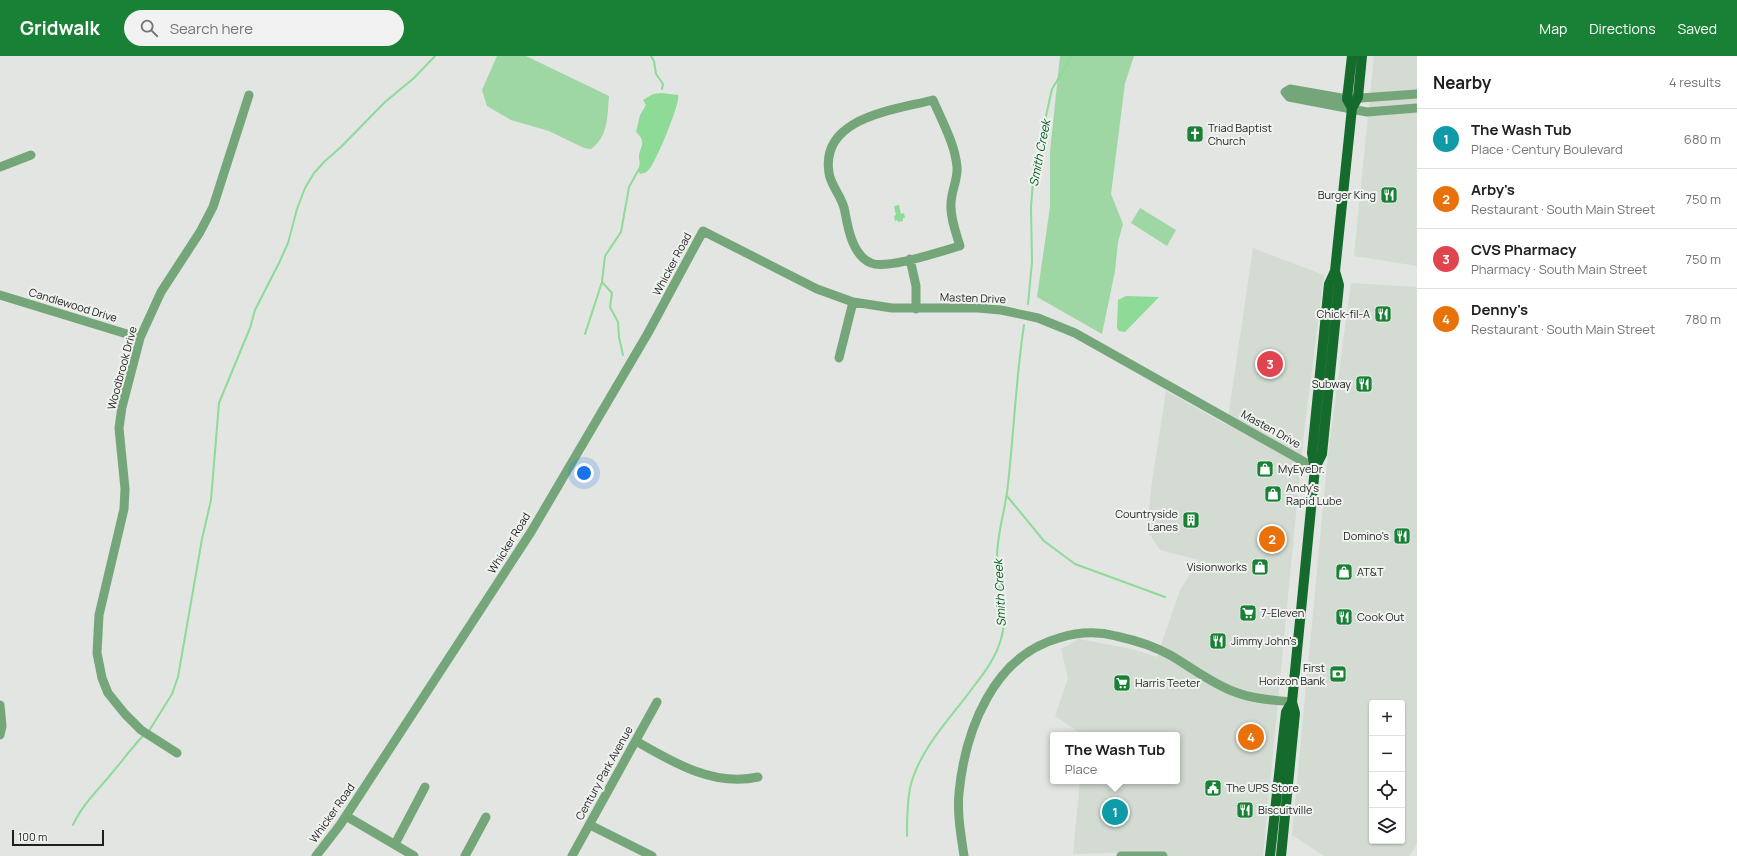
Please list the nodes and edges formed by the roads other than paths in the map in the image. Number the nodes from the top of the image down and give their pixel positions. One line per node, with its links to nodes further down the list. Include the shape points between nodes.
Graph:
1 (1352, 56): 6 (main road)
2 (1362, 56): 5 (main road)
3 (1417, 94): 5 (street)
4 (249, 95): 16 (street, Woodbrook Drive, via 213,207 200,232 160,292)
5 (1358, 98): 6 (street); 7 (main road)
6 (1348, 99): 7 (main road); 7 (street, via 1290,89 1284,92 1289,97)
7 (1352, 108): 8 (street, via 1373,112); 18 (main road, via 1335,270 1339,285 1322,454)
8 (1417, 108)
9 (31, 155): 10 (street)
10 (0, 167)
11 (703, 231): 14 (street, Masten Drive, via 811,286); 27 (street, Whicker Road, via 648,333 531,532)
12 (910, 259): 12 (street, via 878,265 871,263 857,251 841,199 831,182 829,156 840,134 853,124 874,115 933,100 957,165 951,212 960,246); 15 (street, via 916,286)
13 (0, 295): 16 (street, Candlewood Drive)
14 (853, 302): 15 (street, Masten Drive, via 879,307); 17 (street)
15 (916, 309): 18 (street, Masten Drive, via 990,308 1051,322)
16 (140, 338): 24 (street, Woodbrook Drive, via 119,428 125,489 124,509 98,615 97,653 108,693 141,730)
17 (839, 358)
18 (1315, 468): 20 (main road)
19 (657, 702): 23 (street, Century Park Avenue)
20 (1292, 702): 36 (street, via 1261,699 1234,692 1162,651 1116,636 1098,633 1078,634 1040,645 1018,659 1004,673 985,702 972,730 958,801); 40 (main road, via 1286,712); 41 (main road, via 1295,713)
21 (0, 705): 22 (street)
22 (0, 735)
23 (636, 741): 25 (street, via 699,773 741,780); 29 (street, Century Park Avenue)
24 (177, 754)
25 (758, 777)
26 (425, 787): 30 (street)
27 (346, 816): 30 (street); 31 (street, Whicker Road)
28 (486, 817): 33 (street)
29 (590, 824): 34 (street, Century Park Avenue); 35 (street)
30 (395, 844): 32 (street)
31 (316, 856)
32 (414, 856)
33 (465, 856)
34 (572, 856)
35 (652, 856)
36 (964, 856)
37 (1121, 856): 38 (street)
38 (1134, 856): 39 (street)
39 (1163, 856)
40 (1270, 856)
41 (1281, 856)

